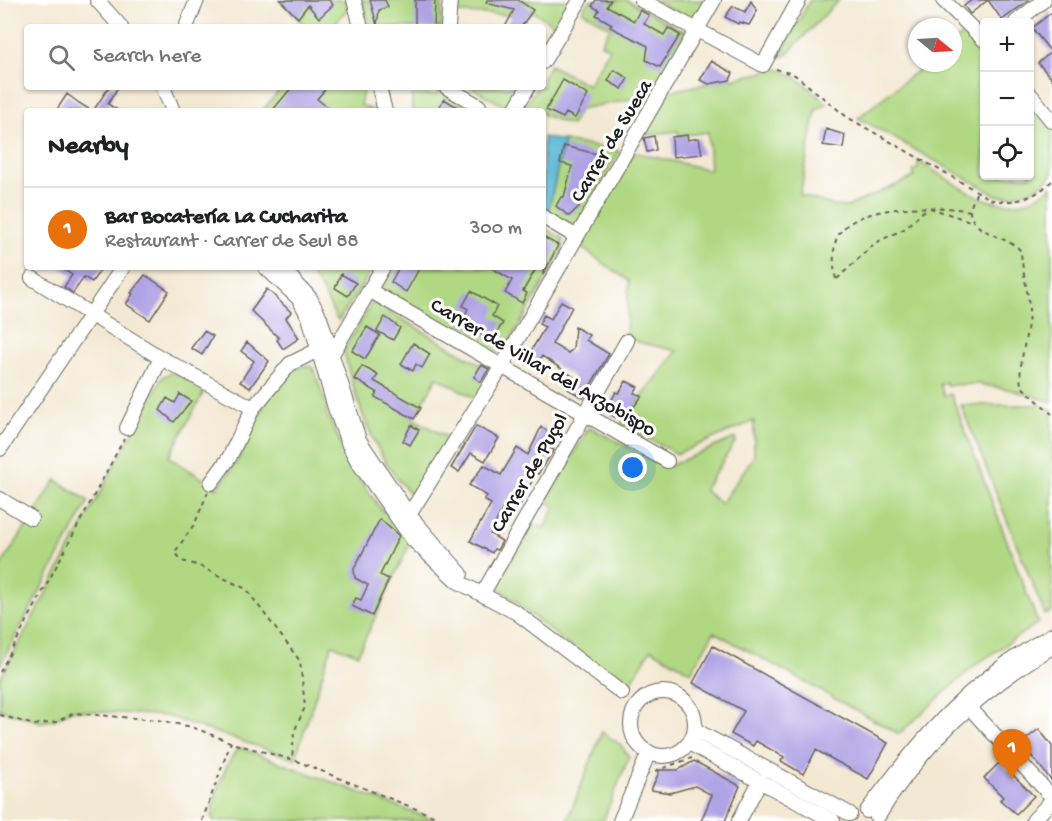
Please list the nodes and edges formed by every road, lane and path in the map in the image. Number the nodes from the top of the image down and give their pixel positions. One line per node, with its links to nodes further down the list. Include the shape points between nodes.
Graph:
1 (97, 0): 12 (street)
2 (197, 0): 13 (street)
3 (354, 0): 14 (street)
4 (450, 0): 15 (street)
5 (580, 0): 18 (street)
6 (641, 0): 16 (street)
7 (714, 0): 16 (street, Carrer de Sueca)
8 (799, 0): 19 (street)
9 (943, 0): 17 (street)
10 (1044, 0): 11 (street)
11 (1021, 18)
12 (118, 24)
13 (187, 24)
14 (361, 24)
15 (448, 24)
16 (699, 32): 19 (street); 36 (street, Carrer de Sueca)
17 (980, 36)
18 (546, 57)
19 (763, 65): 31 (path, via 795,75 847,117)
20 (165, 90): 25 (street)
21 (380, 90): 26 (street)
22 (451, 90): 27 (street)
23 (526, 90): 28 (street)
24 (1034, 100): 29 (street)
25 (172, 108)
26 (384, 108)
27 (479, 108)
28 (516, 108)
29 (1052, 121)
30 (1052, 181): 31 (path, via 1025,200 1013,202 992,200)
31 (976, 193): 33 (path)
32 (928, 207): 32 (path, via 902,208 854,219 838,235 833,268 836,279 875,243 904,229); 33 (path); 35 (path)
33 (970, 211): 35 (path)
34 (546, 219): 36 (street)
35 (975, 222): 51 (path, via 1021,251 1029,313 1019,372 1021,386)
36 (577, 237): 48 (street, Carrer de Sueca)
37 (121, 270): 43 (street)
38 (268, 270): 45 (street, via 299,299 309,317)
39 (284, 270): 46 (street, via 310,298)
40 (381, 270): 42 (street)
41 (32, 278): 43 (street)
42 (369, 290): 46 (street); 48 (street, Carrer de Villar del Arzobispo)
43 (89, 315): 47 (street); 53 (street)
44 (627, 341): 50 (street, Carrer de Puçol)
45 (318, 350): 49 (street, via 290,364); 59 (street, via 335,408 358,462 413,540 457,581)
46 (331, 356): 57 (street, via 359,440)
47 (161, 358): 49 (street); 52 (street)
48 (502, 366): 50 (street, Carrer de Villar del Arzobispo); 57 (street, Carrer de Sueca)
49 (253, 408): 55 (street, via 229,458)
50 (585, 414): 54 (street, Carrer de Villar del Arzobispo); 59 (street, Carrer de Puçol)
51 (1052, 414)
52 (127, 428): 62 (path, via 94,499)
53 (0, 449)
54 (667, 461)
55 (211, 483): 72 (path, via 195,524 175,552 182,561 197,564 246,589 300,661 304,707 294,732)
56 (0, 499): 58 (street)
57 (409, 515): 59 (street, via 458,572)
58 (31, 519)
59 (483, 593): 63 (street, via 517,613)
60 (1052, 635): 76 (street, via 1014,657 956,703 915,748)
61 (1052, 647): 65 (street, via 1022,664)
62 (0, 672)
63 (622, 693): 64 (street); 66 (street)
64 (643, 698): 66 (street); 68 (street, via 664,691 677,694 693,712)
65 (968, 706): 75 (street); 76 (street, via 918,760)
66 (633, 710): 70 (street, via 632,735)
67 (0, 715): 69 (path, via 45,726 74,713 158,720 192,727)
68 (692, 736): 70 (street, via 670,756); 71 (street); 77 (street)
69 (231, 742): 72 (path); 78 (path)
70 (649, 752): 73 (street)
71 (706, 753): 73 (path, via 651,772); 74 (street)
72 (292, 760): 79 (path)
73 (641, 769): 80 (street)
74 (760, 781): 81 (street); 82 (street)
75 (1052, 798): 83 (street)
76 (875, 816): 77 (street)
77 (848, 818)
78 (202, 821)
79 (446, 821)
80 (620, 821)
81 (739, 821)
82 (833, 821)
83 (1033, 821)

